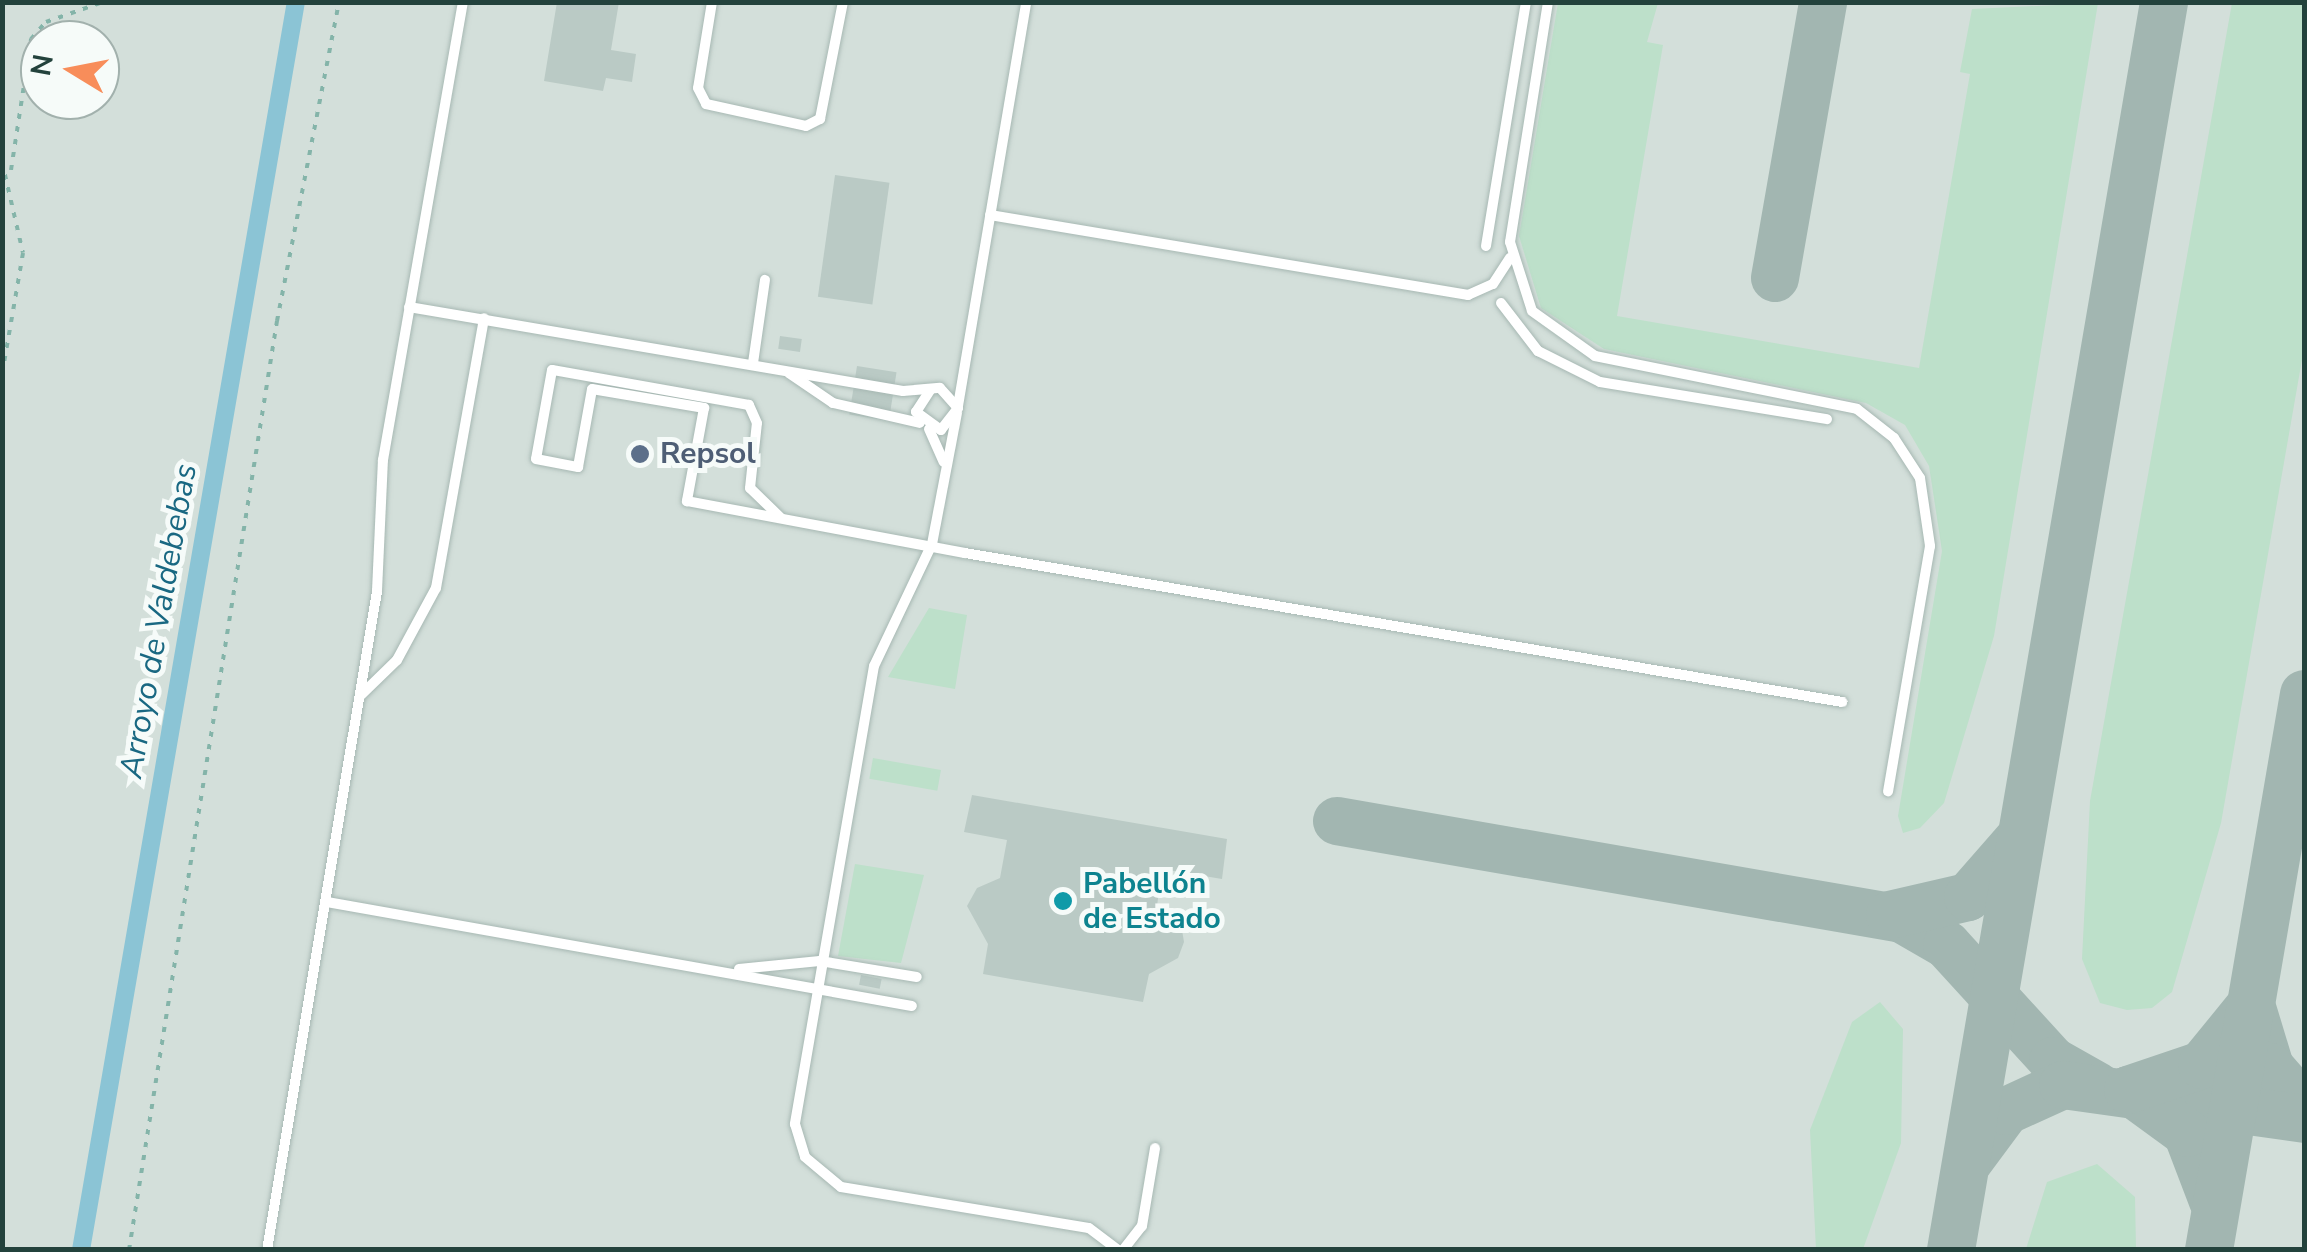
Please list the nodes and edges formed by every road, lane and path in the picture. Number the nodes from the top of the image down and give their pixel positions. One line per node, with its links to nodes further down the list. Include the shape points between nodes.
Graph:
1 (103, 2): 10 (path, via 46,22 31,40)
2 (339, 2): 42 (path, via 277,321)
3 (463, 2): 16 (lane)
4 (712, 2): 5 (lane, via 698,88 706,104 806,126 820,119)
5 (843, 2)
6 (1026, 2): 11 (lane)
7 (1526, 2): 12 (lane)
8 (1548, 2): 13 (lane)
9 (2, 162): 10 (path)
10 (11, 170): 18 (path, via 24,253)
11 (990, 215): 13 (lane, via 1468,295 1493,284); 19 (lane)
12 (1486, 246)
13 (1510, 258): 24 (lane, via 1532,311 1583,351)
14 (765, 280): 20 (lane)
15 (1501, 302): 26 (lane, via 1538,351 1600,382)
16 (409, 307): 17 (lane); 32 (lane, via 382,460)
17 (484, 318): 20 (lane); 32 (lane, via 436,588 398,660)
18 (5, 324): 22 (path)
19 (965, 356): 23 (lane); 25 (lane)
20 (753, 363): 21 (lane)
21 (780, 368): 23 (lane); 28 (lane, via 834,404)
22 (2, 375)
23 (935, 388): 25 (lane); 28 (lane, via 916,408)
24 (1800, 392): 26 (lane); 34 (lane, via 1883,427 1926,494 1930,546)
25 (958, 411): 28 (lane, via 946,428); 29 (lane)
26 (1797, 414): 27 (lane)
27 (1828, 419)
28 (926, 427): 29 (lane, via 942,445)
29 (944, 478): 31 (lane)
30 (782, 518): 30 (lane, via 750,488 757,423 749,405 552,370 536,460 578,467 592,390 704,408 687,502); 31 (lane)
31 (932, 544): 33 (lane); 36 (lane, via 874,666)
32 (360, 696): 35 (lane)
33 (1842, 702)
34 (1888, 791)
35 (327, 902): 37 (lane); 43 (lane)
36 (820, 961): 37 (lane); 38 (lane); 39 (lane)
37 (722, 970): 39 (lane)
38 (918, 977)
39 (816, 988): 40 (lane); 44 (lane, via 796,1124 805,1157 823,1176 842,1187 1090,1228)
40 (912, 1006)
41 (1155, 1148): 44 (lane, via 1142,1226)
42 (129, 1250)
43 (267, 1250)
44 (1121, 1250)

